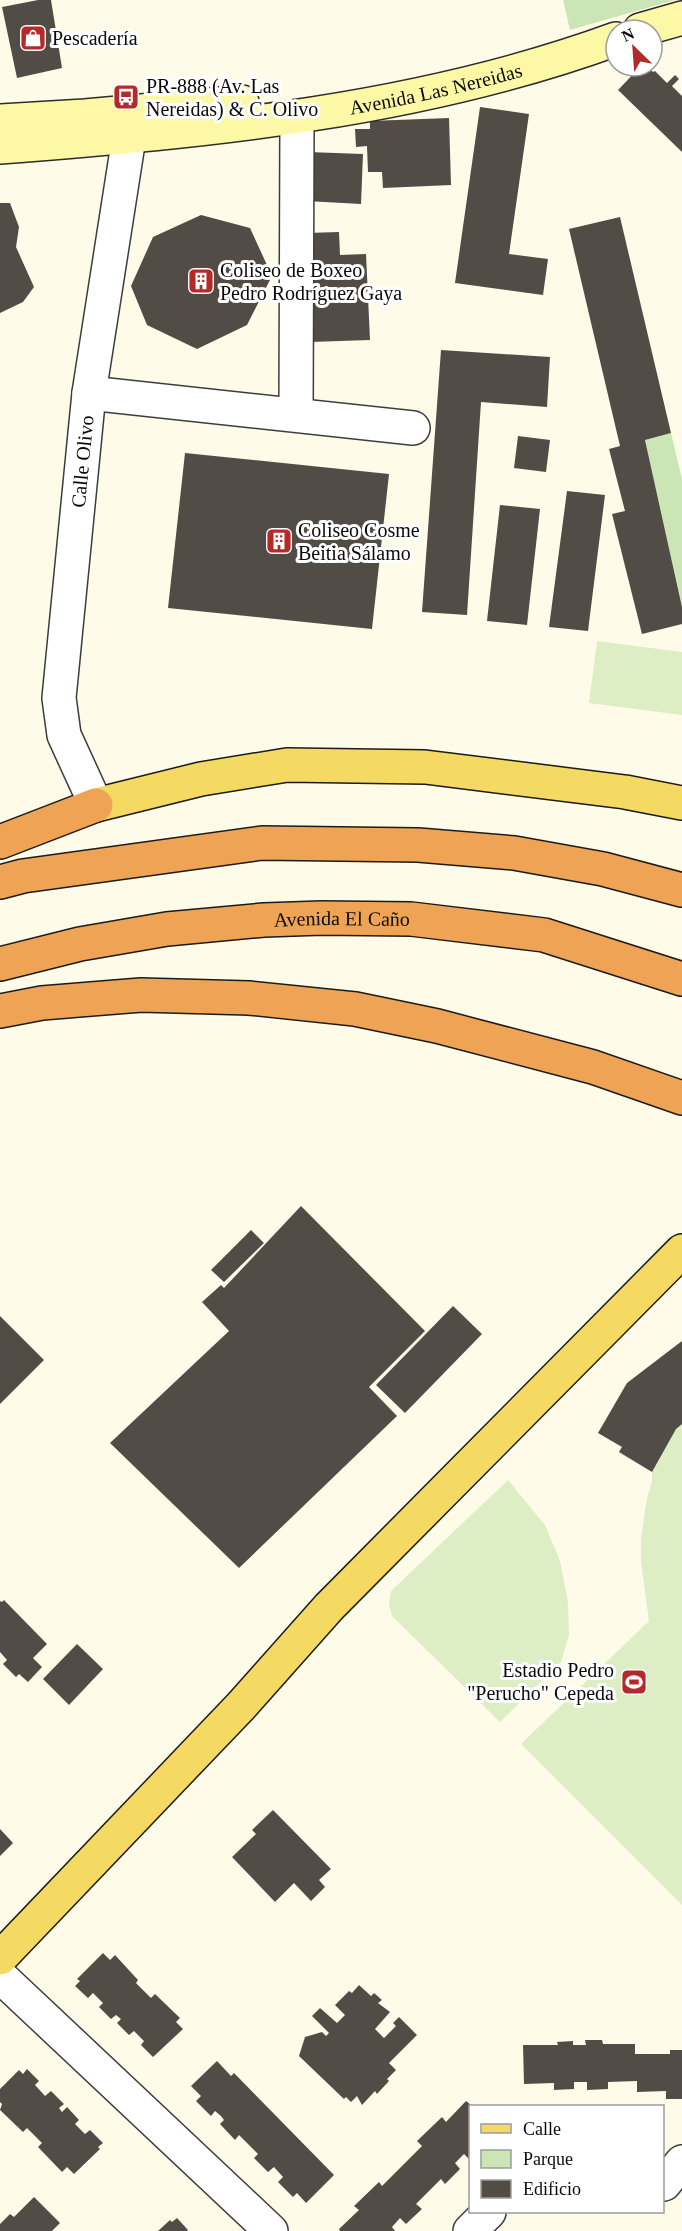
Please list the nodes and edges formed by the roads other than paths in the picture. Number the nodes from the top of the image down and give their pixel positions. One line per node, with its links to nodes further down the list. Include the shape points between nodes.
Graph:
1 (682, 18): 2 (street)
2 (664, 23)
3 (604, 39): 7 (street, Avenida Las Nereidas)
4 (604, 42): 5 (street, Avenida Las Nereidas, via 558,60 474,82)
5 (297, 118): 7 (street, Avenida Las Nereidas); 10 (street)
6 (0, 121): 7 (street, Avenida Las Nereidas)
7 (131, 124): 8 (street, Avenida Las Nereidas); 9 (street, Calle Olivo)
8 (0, 147)
9 (89, 393): 10 (street); 13 (street, Calle Olivo, via 59,698 64,735)
10 (296, 414): 11 (street)
11 (413, 428)
12 (682, 803): 13 (main road, via 425,767 287,765 201,779)
13 (96, 805): 14 (highway)
14 (0, 842)
15 (0, 882): 16 (highway, via 262,843 418,845 514,853 603,869)
16 (682, 890)
17 (0, 964): 18 (highway, Avenida El Caño, via 80,944 167,929 264,920 411,919 544,935)
18 (682, 979)
19 (0, 1011): 20 (highway, via 42,1003 141,995 249,998 355,1009 593,1067)
20 (679, 1100)
21 (682, 1251): 22 (main road, via 329,1607 241,1706)
22 (0, 1958)
23 (0, 1976): 25 (street)
24 (487, 2213): 26 (street)
25 (271, 2231)
26 (470, 2231)

